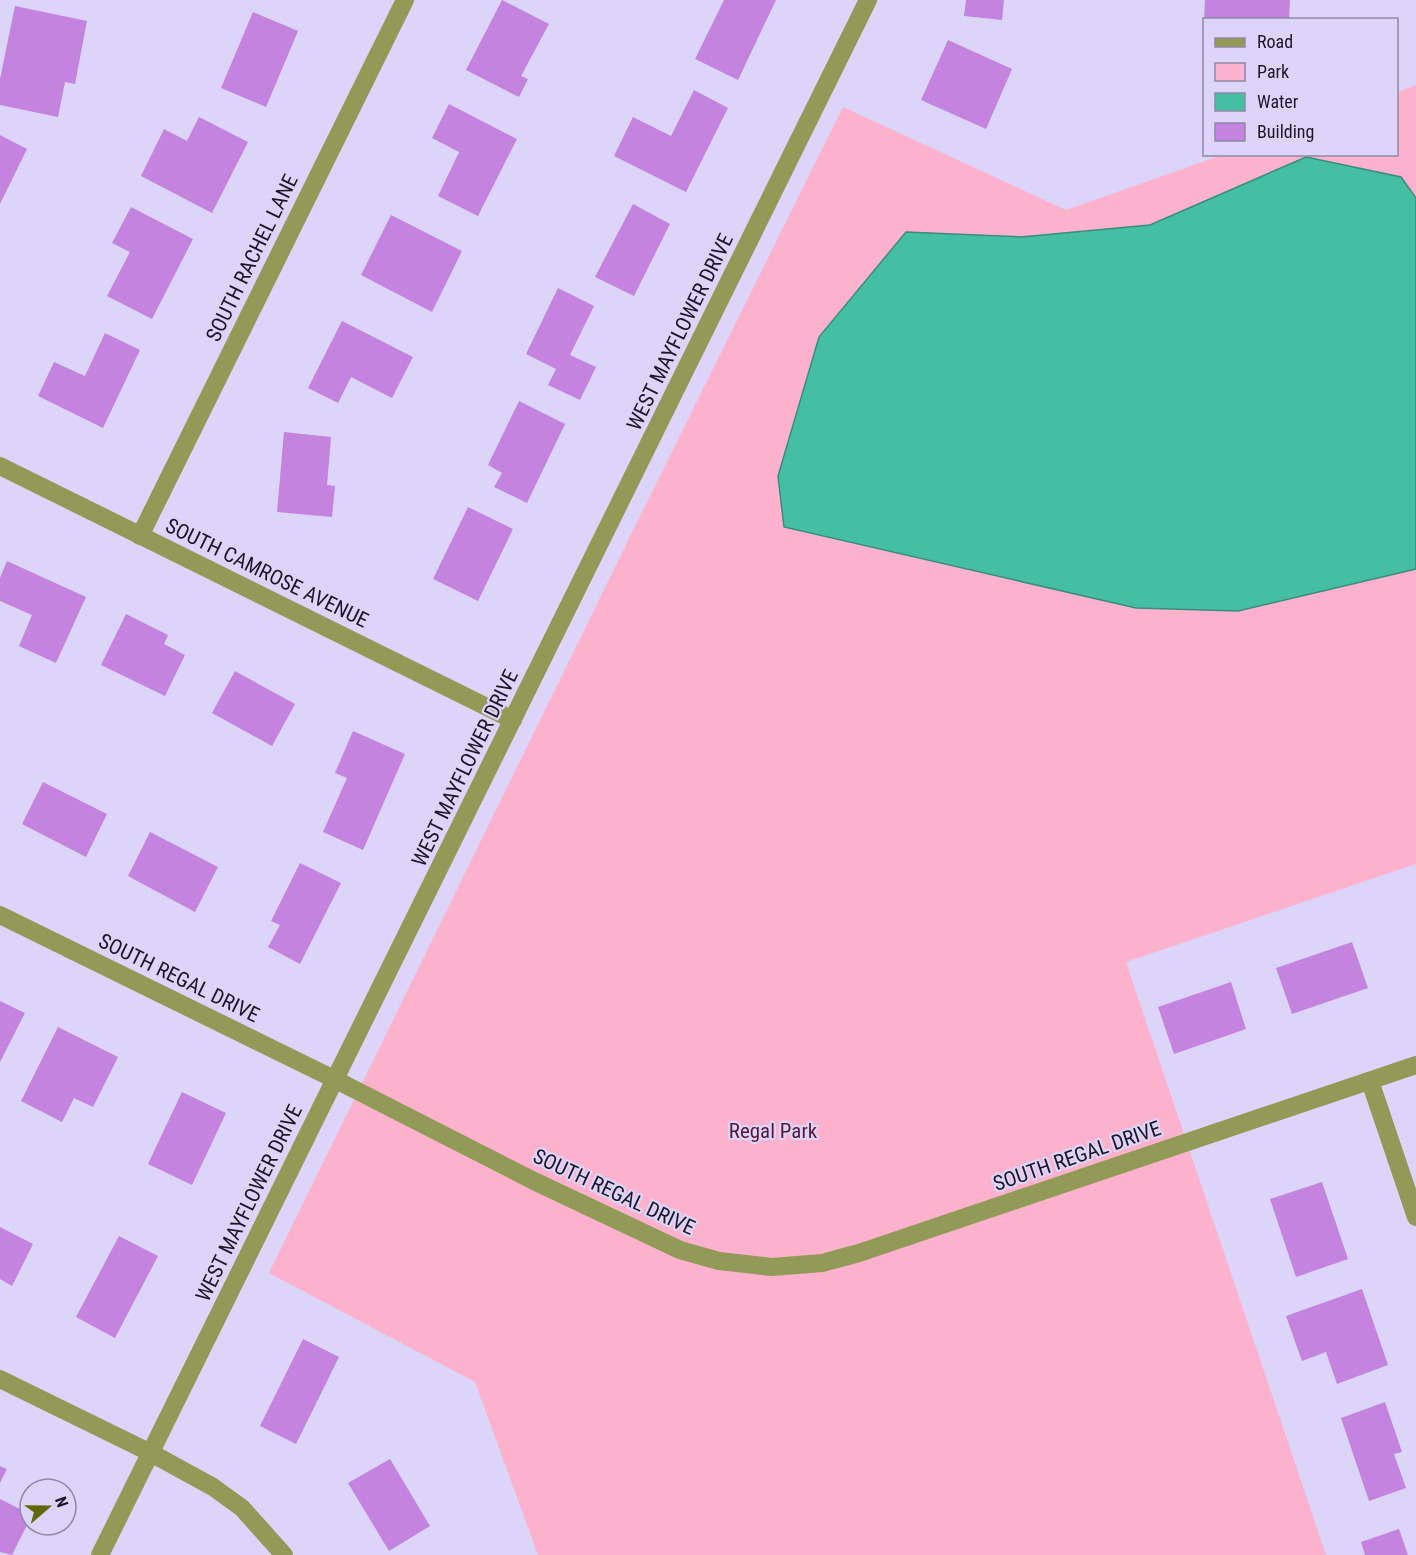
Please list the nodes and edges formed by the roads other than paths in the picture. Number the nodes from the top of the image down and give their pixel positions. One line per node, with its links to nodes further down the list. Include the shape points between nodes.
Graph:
1 (405, 0): 4 (street, SOUTH RACHEL LANE)
2 (868, 0): 5 (street, WEST MAYFLOWER DRIVE)
3 (0, 466): 4 (street, SOUTH CAMROSE AVENUE)
4 (140, 536): 5 (street, SOUTH CAMROSE AVENUE)
5 (513, 720): 8 (street, WEST MAYFLOWER DRIVE)
6 (0, 915): 8 (street, SOUTH REGAL DRIVE)
7 (1416, 1065): 9 (street, SOUTH REGAL DRIVE)
8 (336, 1080): 9 (street, SOUTH REGAL DRIVE, via 680,1250 719,1261 772,1267 822,1263 860,1253); 12 (street, WEST MAYFLOWER DRIVE)
9 (1370, 1081): 10 (street)
10 (1416, 1217)
11 (0, 1379): 12 (street)
12 (151, 1453): 13 (street, WEST MAYFLOWER DRIVE); 14 (street, via 213,1487 242,1509)
13 (100, 1555)
14 (284, 1555)

